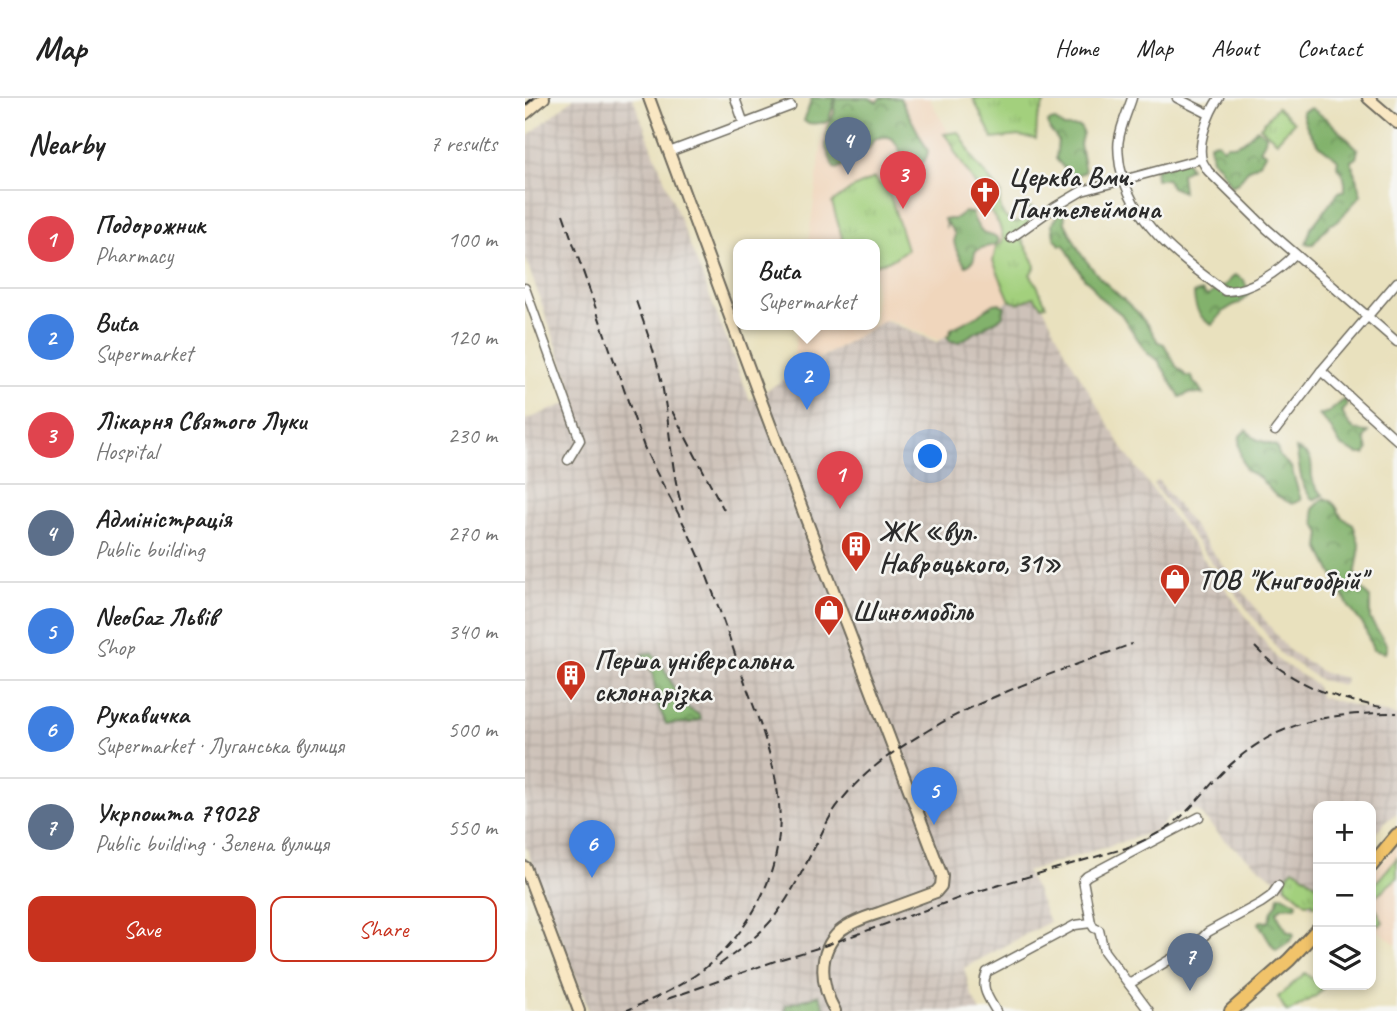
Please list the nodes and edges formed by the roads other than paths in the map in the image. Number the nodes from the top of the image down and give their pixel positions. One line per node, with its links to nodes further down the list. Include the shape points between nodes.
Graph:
1 (544, 98): 9 (street)
2 (649, 98): 13 (street)
3 (734, 98): 12 (street)
4 (1132, 98): 15 (street, via 1118,140)
5 (1177, 98): 10 (street)
6 (1219, 98): 10 (street)
7 (1368, 98): 11 (street)
8 (791, 106): 12 (street)
9 (525, 114)
10 (1209, 114): 14 (street)
11 (1397, 123)
12 (744, 124): 13 (street)
13 (669, 152): 21 (street)
14 (1201, 159): 15 (street); 17 (street)
15 (1123, 180): 16 (street, via 1082,191); 17 (street, via 1154,232 1225,291 1242,290 1284,266)
16 (1011, 238)
17 (1295, 254): 20 (street)
18 (1397, 282): 20 (street)
19 (525, 288): 27 (street, via 580,440)
20 (1368, 316): 23 (street); 24 (street)
21 (733, 325)
22 (735, 330): 38 (street, via 941,876 936,892 839,932 823,965)
23 (1397, 342)
24 (1321, 371): 25 (street); 26 (street)
25 (1275, 431)
26 (1397, 440)
27 (568, 460)
28 (1199, 817): 33 (street, via 1087,876 1083,880)
29 (1397, 835): 30 (main road)
30 (1373, 864)
31 (525, 867): 37 (street)
32 (1278, 886): 35 (street, via 1261,903)
33 (1091, 923): 35 (street, via 1099,930 1104,951); 39 (street, via 1075,925 987,972 983,981)
34 (1313, 934): 40 (main road)
35 (1129, 984): 36 (street)
36 (1145, 1010)
37 (579, 1011)
38 (835, 1011)
39 (996, 1011)
40 (1231, 1011)

